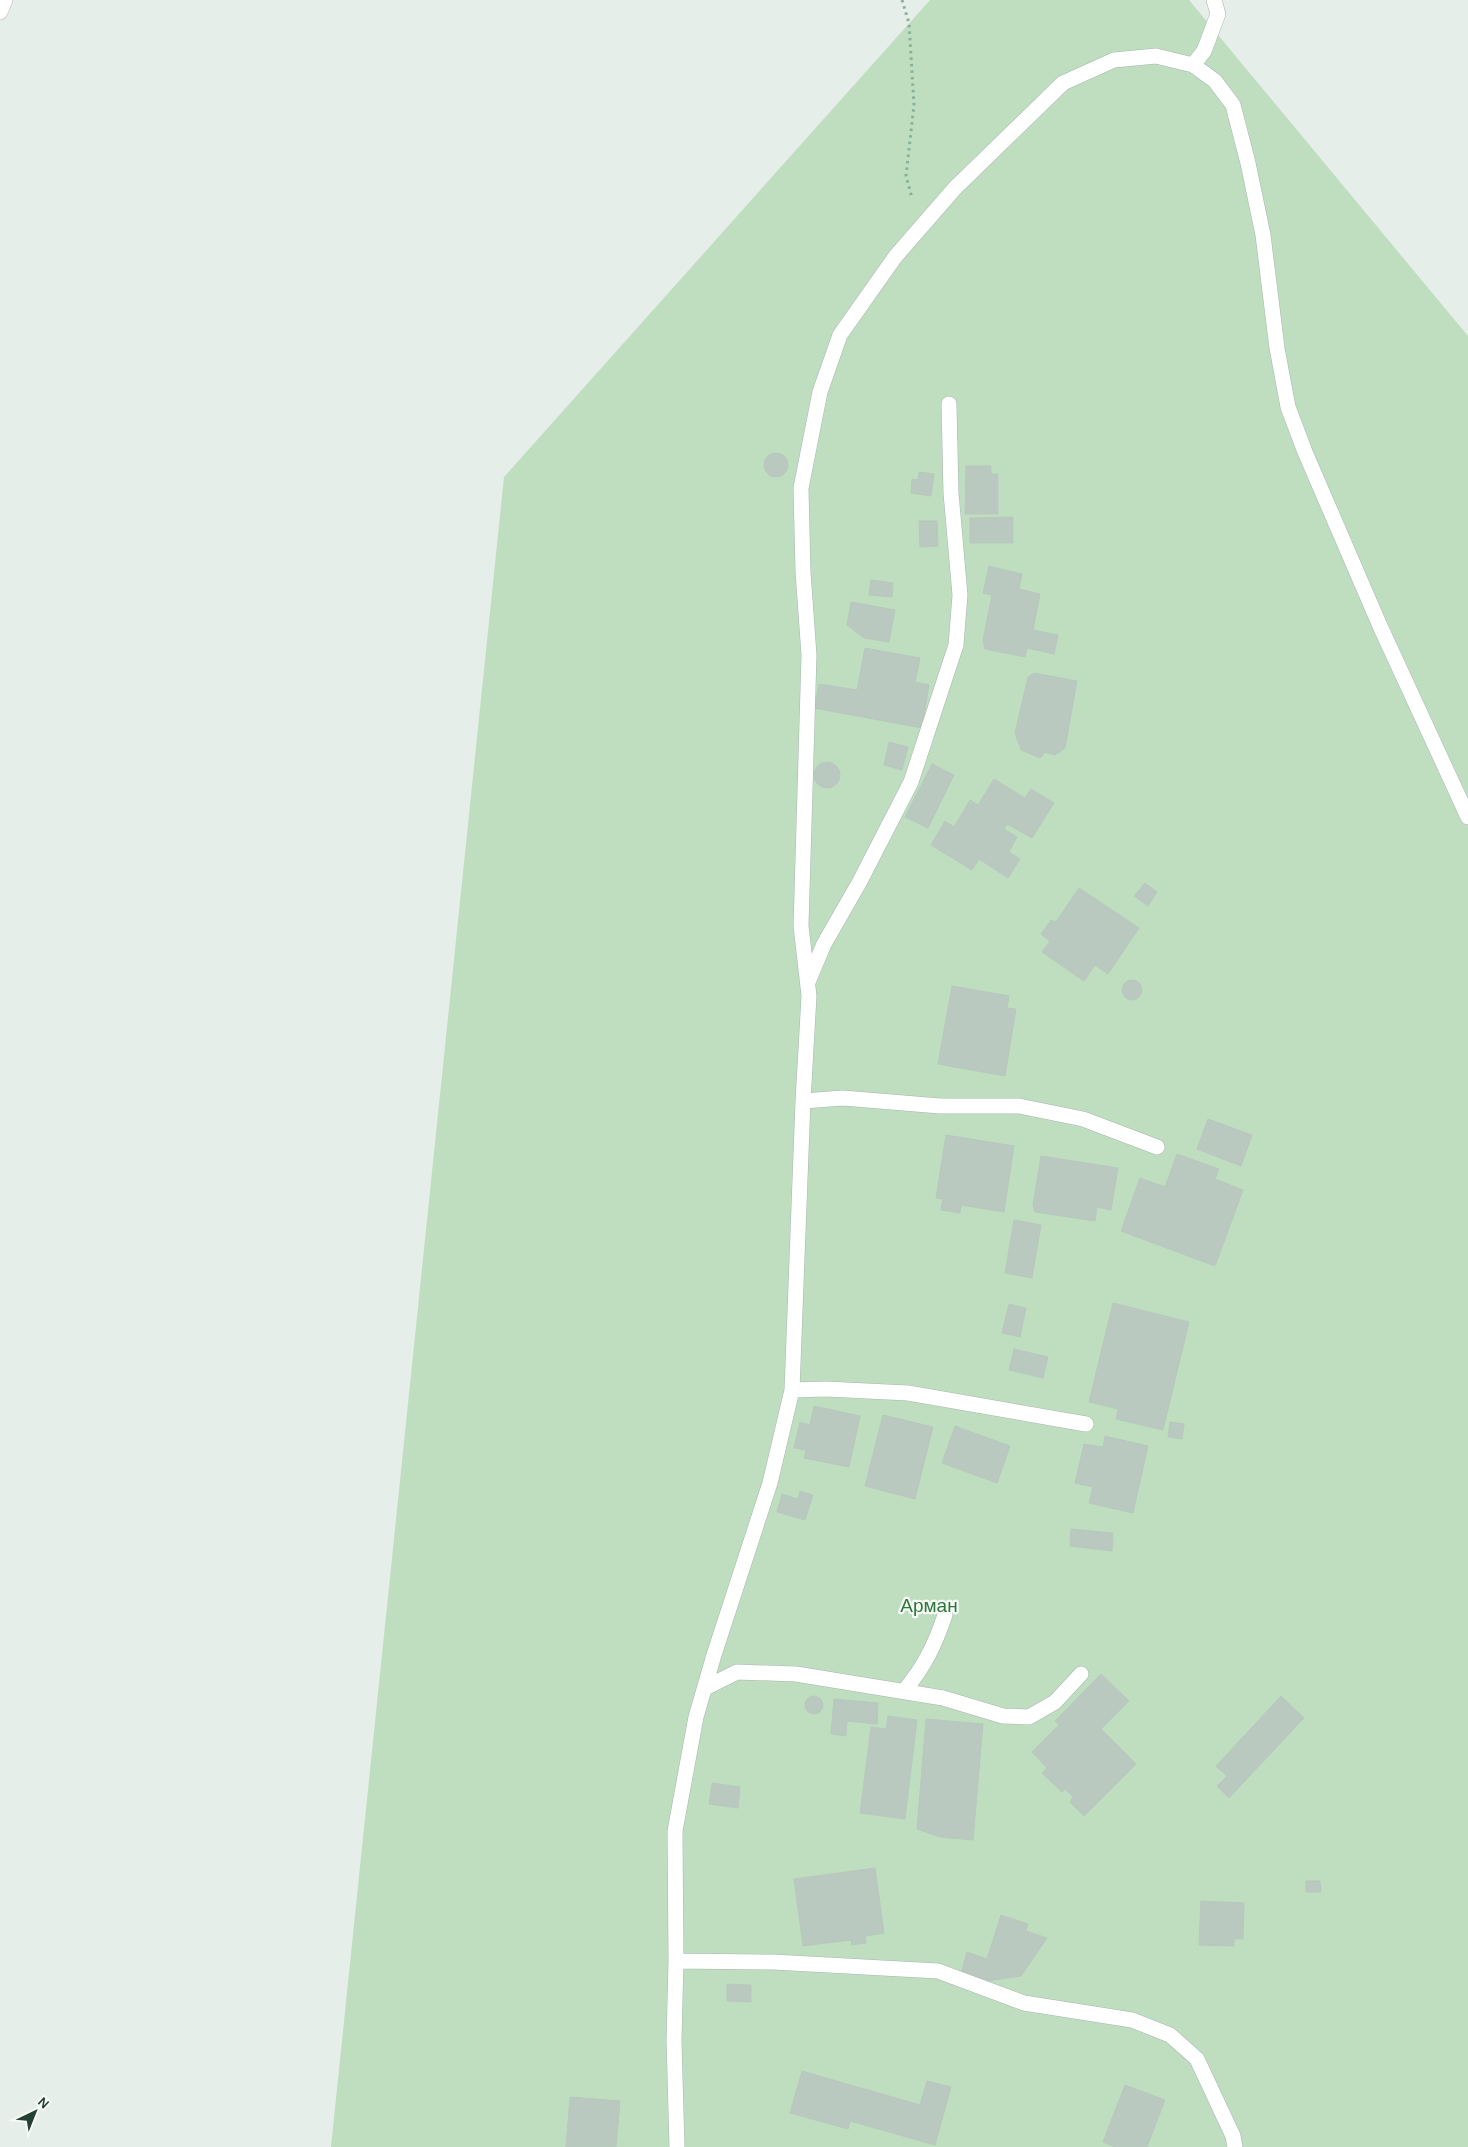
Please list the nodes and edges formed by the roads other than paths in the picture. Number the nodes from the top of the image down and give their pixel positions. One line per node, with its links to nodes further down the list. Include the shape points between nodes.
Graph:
1 (5, 0): 3 (street)
2 (1214, 0): 4 (street, via 1218,14 1204,51)
3 (0, 12)
4 (1192, 65): 6 (street, via 1215,81 1233,106 1263,235 1288,407 1380,626); 7 (street, via 1156,56 1114,60 1063,83 955,188 895,257 840,335 820,392 801,488 809,656 801,926)
5 (949, 404): 7 (street, via 951,493 960,595 956,645 911,782 824,944)
6 (1468, 817)
7 (808, 984): 8 (street)
8 (802, 1100): 9 (street, via 843,1098 940,1106 1019,1106 1083,1119); 10 (street)
9 (1157, 1147)
10 (792, 1390): 11 (street, via 908,1393); 14 (street, via 770,1483)
11 (1086, 1424)
12 (945, 1615): 15 (street, via 937,1642)
13 (1081, 1674): 15 (street, via 1054,1702 1029,1717 1003,1716 943,1698)
14 (705, 1688): 15 (street, via 737,1672 796,1674); 16 (street, via 696,1717 675,1830)
15 (904, 1691)
16 (676, 1961): 17 (street); 18 (street, via 773,1962 938,1971 1024,2003 1132,2020 1170,2035 1196,2059 1233,2136)
17 (677, 2147)
18 (1235, 2147)

